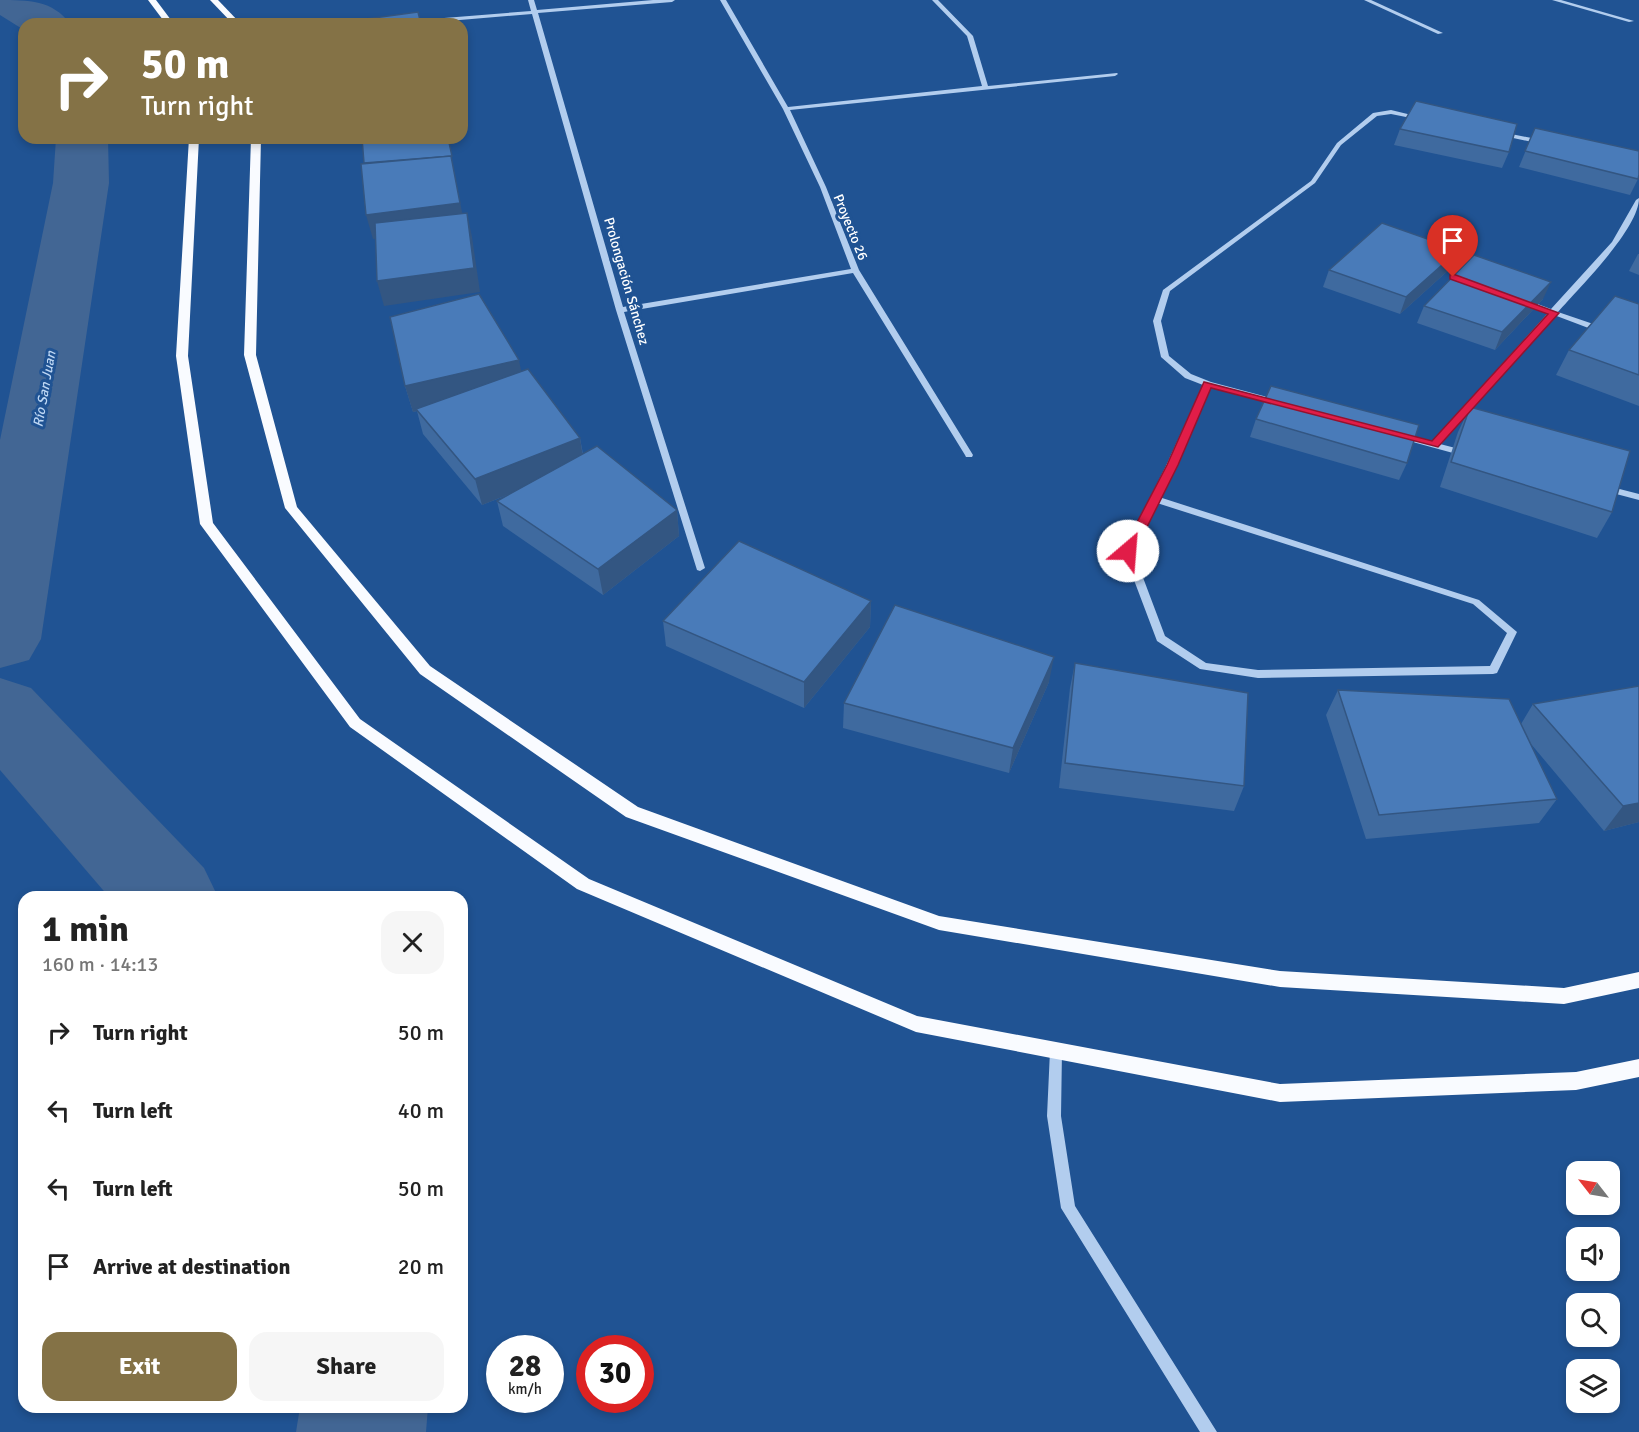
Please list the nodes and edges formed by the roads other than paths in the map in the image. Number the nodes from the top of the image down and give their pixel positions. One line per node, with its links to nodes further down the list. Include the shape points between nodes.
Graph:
1 (152, 0): 10 (main road)
2 (214, 0): 11 (main road)
3 (531, 0): 9 (street, Prolongación Sánchez)
4 (672, 0): 9 (street)
5 (723, 0): 17 (street, Proyecto 26)
6 (935, 0): 16 (street, via 970,36)
7 (1367, 0): 14 (street)
8 (1555, 0): 13 (street)
9 (535, 11): 12 (street); 26 (street, Prolongación Sánchez)
10 (166, 18)
11 (231, 18)
12 (459, 18)
13 (1631, 21)
14 (1440, 33)
15 (1115, 74): 16 (street)
16 (986, 88): 17 (street)
17 (786, 109): 24 (street, Proyecto 26, via 823,187)
18 (1433, 120): 29 (street, via 1391,112 1375,114 1339,144 1312,182 1167,290 1157,321 1165,357 1188,376)
19 (1490, 131): 20 (street)
20 (1546, 143)
21 (194, 144): 40 (main road, via 182,356 207,524 355,723 583,884 916,1024)
22 (256, 144): 39 (main road, via 250,355 291,508 425,670 632,812 939,923 1280,979 1564,996)
23 (1639, 200): 27 (street, via 1615,243)
24 (855, 270): 26 (street); 33 (street, Proyecto 26)
25 (1511, 297): 27 (street)
26 (620, 310): 38 (street, Prolongación Sánchez)
27 (1554, 313): 28 (street); 32 (street)
28 (1607, 332)
29 (1208, 384): 30 (street); 37 (street)
30 (1287, 405)
31 (1389, 433): 32 (street)
32 (1434, 445): 34 (street)
33 (969, 455)
34 (1480, 457)
35 (1593, 486): 36 (street)
36 (1639, 497)
37 (1155, 499): 37 (street, via 1476,602 1512,632 1493,670 1258,674 1204,666 1161,638 1128,551)
38 (700, 568)
39 (1639, 980)
40 (1056, 1051): 41 (main road, via 1280,1094 1576,1081); 42 (street, via 1053,1116 1068,1208)
41 (1639, 1068)
42 (1209, 1432)

